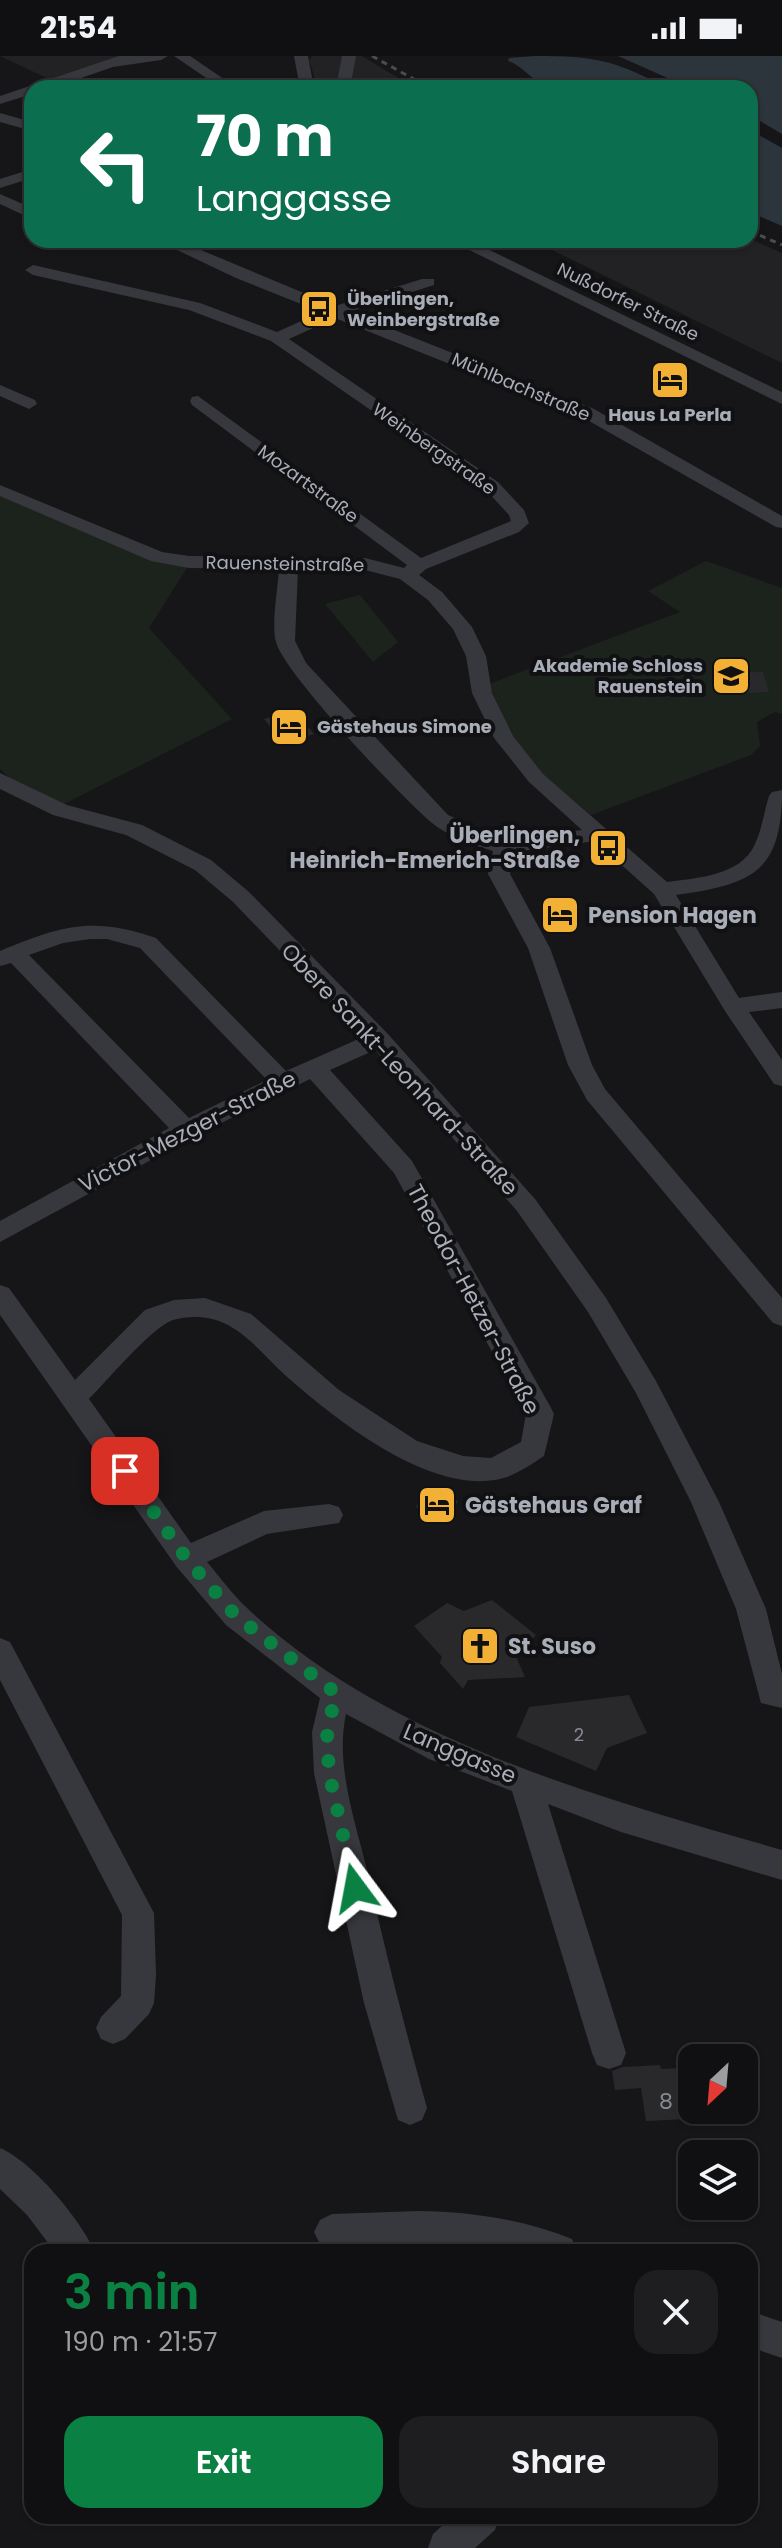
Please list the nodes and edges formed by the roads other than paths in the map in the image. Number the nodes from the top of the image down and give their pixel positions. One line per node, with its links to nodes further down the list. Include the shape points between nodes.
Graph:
1 (132, 56): 6 (street)
2 (161, 56): 6 (street)
3 (181, 56): 8 (street)
4 (301, 56): 9 (street)
5 (349, 56): 10 (street)
6 (113, 64): 7 (street)
7 (64, 80)
8 (218, 80)
9 (306, 80)
10 (344, 80)
11 (24, 92): 12 (street)
12 (0, 100)
13 (0, 117): 14 (street)
14 (24, 124)
15 (24, 176): 16 (street)
16 (0, 184)
17 (0, 198): 18 (street)
18 (24, 210)
19 (182, 248): 23 (street, Mühlbachstraße)
20 (473, 248): 26 (street, Nußdorfer Straße)
21 (33, 270): 24 (street, Weinbergstraße, via 194,306)
22 (428, 282): 23 (street)
23 (336, 311): 24 (street); 30 (street, Mühlbachstraße, via 588,413)
24 (277, 338): 32 (street, Weinbergstraße, via 492,486 518,514 520,523 513,528)
25 (0, 390): 28 (street)
26 (782, 399)
27 (198, 401): 32 (street, Mozartstraße)
28 (29, 404)
29 (0, 490): 31 (street, Rauensteinstraße, via 158,557)
30 (782, 523)
31 (289, 562): 32 (street, Rauensteinstraße); 36 (street, via 285,641 297,665 441,820)
32 (413, 570): 35 (street, Rauensteinstraße, via 462,627 476,656 482,693 504,738 536,778)
33 (0, 779): 41 (street, Obere Sankt-Leonhard-Straße, via 60,810 134,830 203,865)
34 (779, 796): 37 (street, via 763,850 744,869 707,883)
35 (601, 834): 36 (street); 37 (street, Rauensteinstraße)
36 (504, 847): 48 (street, via 499,874 539,948 595,1094)
37 (662, 890): 40 (street, Rauensteinstraße)
38 (7, 956): 44 (street, via 95,929 148,943); 45 (street)
39 (782, 1000): 40 (street)
40 (733, 1006): 43 (street, Rauensteinstraße)
41 (379, 1039): 42 (street, Victor-Mezger-Straße); 54 (street, Obere Sankt-Leonhard-Straße, via 526,1205 597,1305 705,1502 751,1609 772,1694)
42 (313, 1067): 44 (street, Victor-Mezger-Straße); 49 (street, Theodor-Hetzer-Straße, via 403,1167 424,1201 540,1414 534,1448 493,1469 425,1458 332,1400 237,1317 202,1306 169,1309 154,1317)
43 (782, 1078)
44 (282, 1081): 45 (street, Victor-Mezger-Straße)
45 (185, 1129): 46 (street, Victor-Mezger-Straße)
46 (0, 1233)
47 (0, 1295): 49 (street, Langgasse)
48 (782, 1316)
49 (74, 1397): 51 (street, Langgasse)
50 (329, 1515): 51 (street, via 264,1523)
51 (186, 1558): 53 (street, Langgasse, via 236,1616)
52 (0, 1651): 57 (street, via 138,1913 137,2003)
53 (336, 1693): 55 (street, Langgasse, via 440,1749); 59 (street, via 327,1732 329,1773)
54 (782, 1695)
55 (525, 1781): 56 (street, Langgasse, via 621,1818); 58 (street)
56 (782, 1865)
57 (113, 2028)
58 (609, 2053)
59 (410, 2108)
60 (0, 2165): 62 (street)
61 (332, 2232): 63 (street, via 475,2230)
62 (71, 2244)
63 (539, 2244)
64 (758, 2332): 65 (street)
65 (782, 2340)
66 (472, 2524): 67 (street)
67 (447, 2548)

